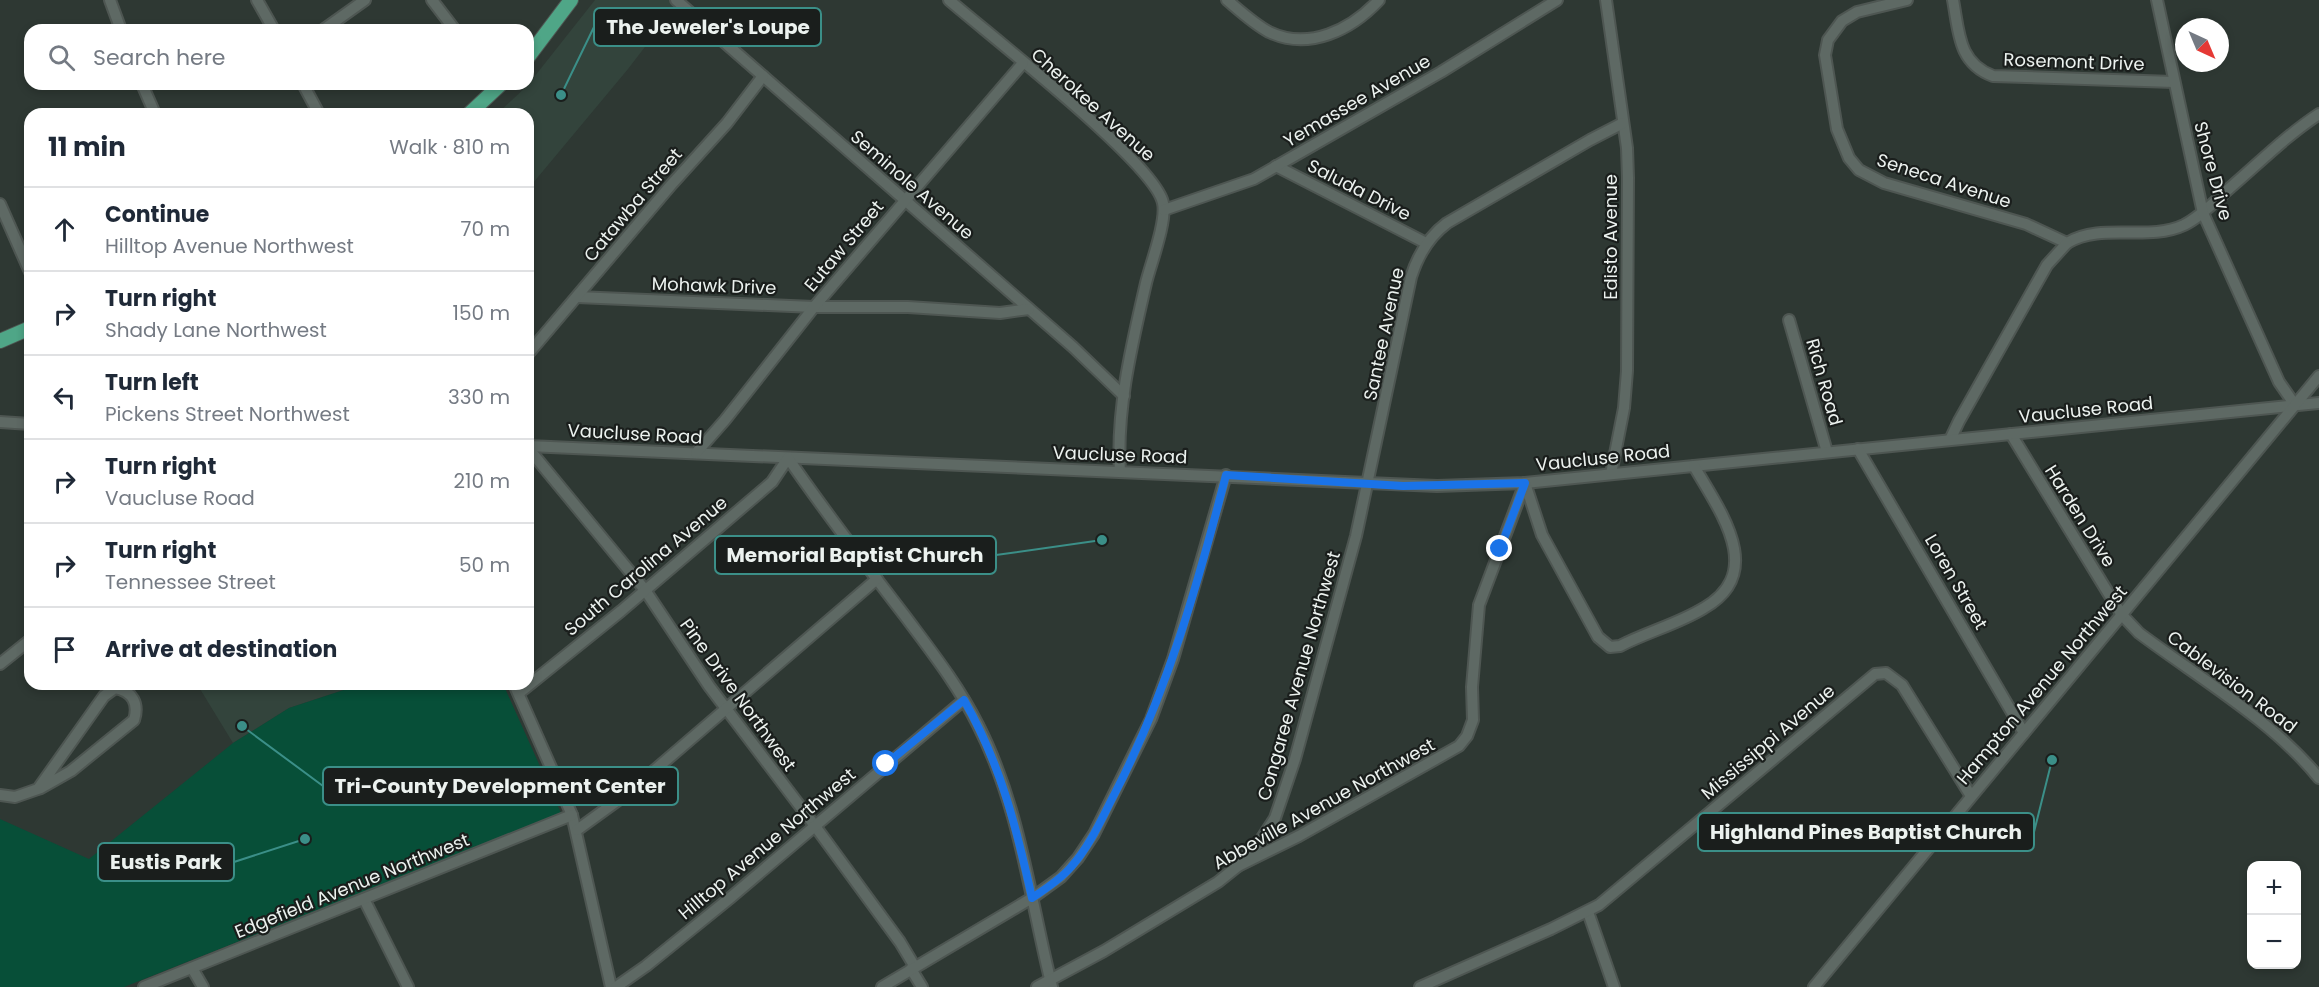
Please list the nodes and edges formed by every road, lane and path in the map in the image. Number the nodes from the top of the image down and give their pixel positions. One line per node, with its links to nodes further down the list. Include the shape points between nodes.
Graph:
1 (110, 0): 15 (street)
2 (257, 0): 16 (street)
3 (365, 0): 17 (street)
4 (432, 0): 18 (street)
5 (571, 0): 19 (main road)
6 (676, 0): 21 (street, Seminole Avenue)
7 (949, 0): 20 (street, Cherokee Avenue)
8 (1227, 0): 9 (street, via 1271,33 1300,39 1339,32)
9 (1379, 0)
10 (1557, 0): 31 (street, Yemassee Avenue)
11 (1606, 0): 30 (street, Edisto Avenue)
12 (1907, 0): 37 (street, Seneca Avenue, via 1857,12 1842,21 1828,40 1825,55 1837,129 1849,158 1859,170 1884,183 2026,224)
13 (1953, 0): 22 (street, Rosemont Drive, via 1966,56 1978,69 1993,76)
14 (2157, 0): 22 (street, Shore Drive)
15 (119, 24)
16 (271, 24)
17 (331, 24)
18 (450, 24)
19 (534, 49)
20 (1023, 63): 32 (street, Eutaw Street); 34 (street, Cherokee Avenue, via 1144,172 1160,192)
21 (763, 76): 32 (street, Seminole Avenue); 39 (street, Catawba Street)
22 (2174, 82): 35 (street, Shore Drive)
23 (145, 90): 26 (street)
24 (306, 90): 27 (street)
25 (494, 90): 28 (main road)
26 (152, 108)
27 (317, 108)
28 (476, 108)
29 (2319, 114): 35 (street, via 2276,146)
30 (1623, 123): 36 (street, Santee Avenue, via 1447,223); 62 (street, Edisto Avenue, via 1627,148 1628,339 1624,408)
31 (1276, 166): 34 (street, Yemassee Avenue, via 1254,179); 36 (street, Saluda Drive)
32 (904, 200): 40 (street, Eutaw Street); 41 (street, Seminole Avenue)
33 (0, 204): 38 (street)
34 (1164, 210): 47 (street)
35 (2203, 213): 37 (street, via 2172,229 2078,236); 49 (street, Shore Drive, via 2279,382)
36 (1426, 243): 65 (street, Santee Avenue, via 1411,277)
37 (2067, 243): 53 (street, via 2037,281)
38 (24, 258)
39 (577, 297): 40 (street, Mohawk Drive); 45 (street, Catawba Street)
40 (814, 307): 41 (street, Mohawk Drive, via 908,307 1000,313); 57 (street, Eutaw Street)
41 (1029, 309): 47 (street, Seminole Avenue)
42 (1789, 320): 56 (street, Rich Road)
43 (24, 331): 44 (main road)
44 (0, 341)
45 (534, 347)
46 (2319, 376): 49 (street, Hampton Avenue Northwest)
47 (1124, 396): 61 (street)
48 (2319, 403): 49 (street, Vaucluse Road)
49 (2295, 405): 52 (street, Vaucluse Road); 68 (street, Hampton Avenue Northwest)
50 (0, 422): 51 (street)
51 (24, 424)
52 (2011, 434): 53 (street, Vaucluse Road); 68 (street, Harden Drive)
53 (1950, 440): 55 (street, Vaucluse Road)
54 (534, 447): 57 (street, Vaucluse Road)
55 (1858, 449): 56 (street, Vaucluse Road); 77 (street, Loren Street)
56 (1827, 452): 60 (street, Vaucluse Road)
57 (696, 453): 59 (street, Vaucluse Road)
58 (534, 454): 67 (street, Pine Drive Northwest)
59 (788, 458): 61 (street, Vaucluse Road); 66 (street); 67 (street, South Carolina Avenue, via 772,482)
60 (1694, 466): 62 (street, Vaucluse Road); 64 (street, via 1724,517 1733,544 1734,578 1725,593 1704,608 1620,646 1610,647 1598,637 1542,535)
61 (1120, 472): 63 (street, Vaucluse Road)
62 (1611, 474): 64 (street, Vaucluse Road)
63 (1226, 475): 65 (street, Vaucluse Road); 86 (street, via 1173,659 1142,739 1078,858 1061,877)
64 (1525, 483): 65 (street, Vaucluse Road); 85 (street, Abbeville Avenue Northwest, via 1479,606 1473,720 1467,736 1443,757)
65 (1368, 484): 85 (street, Congaree Avenue Northwest, via 1281,803 1267,831)
66 (878, 579): 75 (street); 76 (street)
67 (645, 590): 71 (street, South Carolina Avenue); 76 (street, Pine Drive Northwest)
68 (2122, 615): 77 (street, Hampton Avenue Northwest); 78 (street, Cablevision Road, via 2139,633 2270,728)
69 (24, 645): 70 (street)
70 (0, 664)
71 (534, 676)
72 (112, 690): 79 (street)
73 (120, 690): 79 (street, via 131,694 136,703 134,720 71,771)
74 (517, 690): 82 (street)
75 (964, 700): 83 (street, Hilltop Avenue Northwest); 86 (street, via 1000,775)
76 (727, 709): 83 (street, Pine Drive Northwest); 84 (street, via 628,793)
77 (2024, 733): 81 (street, Hampton Avenue Northwest)
78 (2319, 778)
79 (38, 789): 80 (street, via 15,797)
80 (0, 795)
81 (1971, 796): 88 (street, Mississippi Avenue, via 1902,685 1886,673 1875,674); 102 (street, Hampton Avenue Northwest)
82 (572, 815): 84 (street); 87 (street, Edgefield Avenue Northwest)
83 (815, 826): 90 (street, Pine Drive Northwest, via 900,942); 96 (street, Hilltop Avenue Northwest)
84 (576, 830): 95 (street)
85 (1238, 866): 91 (street, Abbeville Avenue Northwest, via 1218,882)
86 (1032, 898): 90 (street); 91 (street)
87 (364, 899): 89 (street, Edgefield Avenue Northwest); 94 (street)
88 (1588, 912): 100 (street, Mississippi Avenue); 101 (street)
89 (192, 968): 92 (street, Edgefield Avenue Northwest); 93 (street)
90 (913, 968): 97 (street); 98 (street, Pine Drive Northwest)
91 (1050, 983): 99 (street, Abbeville Avenue Northwest)
92 (144, 987)
93 (203, 987)
94 (408, 987)
95 (611, 987)
96 (616, 987)
97 (882, 987)
98 (922, 987)
99 (1037, 987)
100 (1420, 987)
101 (1614, 987)
102 (1814, 987)

